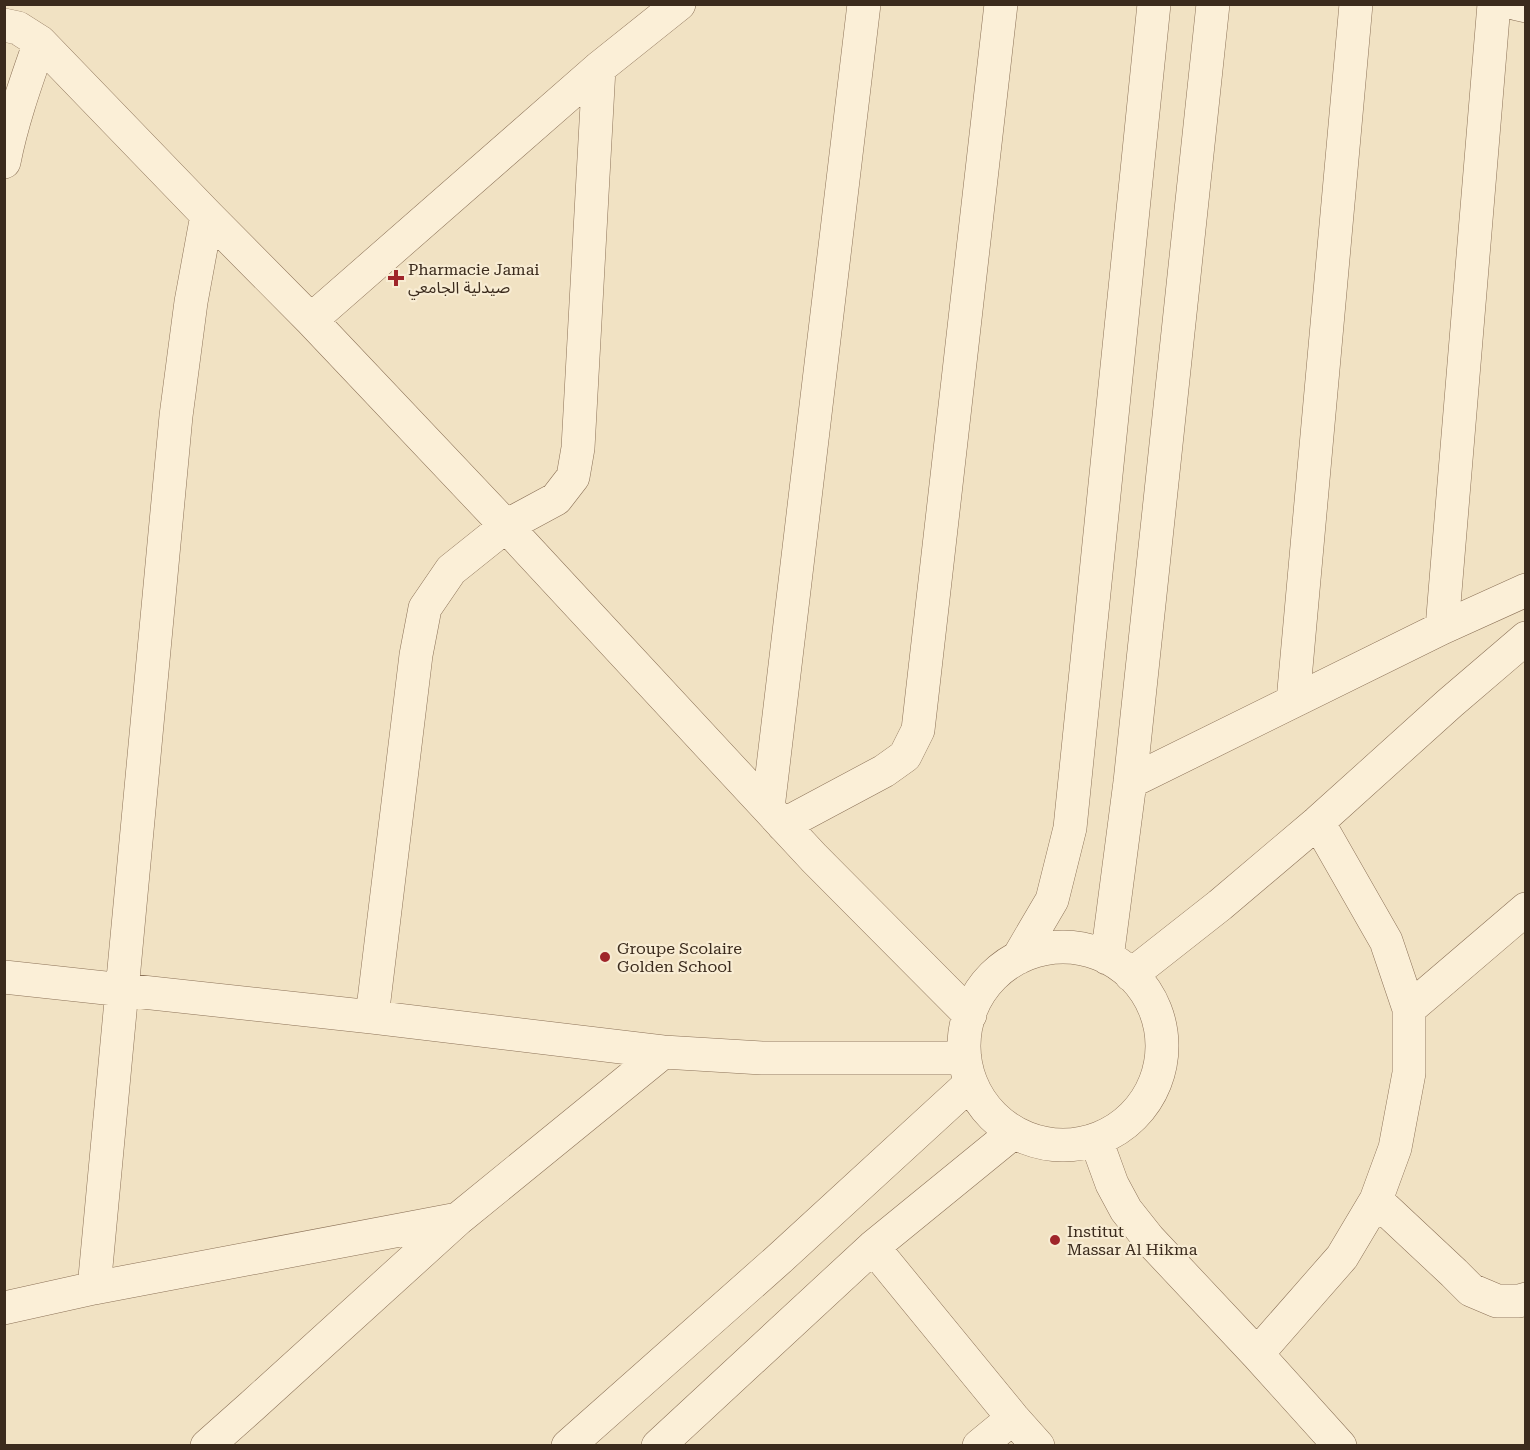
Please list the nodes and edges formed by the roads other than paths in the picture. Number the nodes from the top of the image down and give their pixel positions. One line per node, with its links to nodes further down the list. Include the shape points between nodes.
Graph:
1 (679, 4): 12 (street)
2 (864, 4): 22 (street)
3 (1001, 4): 22 (street, via 918,730 904,756 884,771)
4 (1154, 4): 25 (street, via 1070,828 1052,900)
5 (1213, 4): 21 (street)
6 (1356, 4): 20 (street)
7 (1494, 4): 18 (street)
8 (1517, 4): 9 (street)
9 (1526, 6)
10 (4, 25): 11 (street, via 18,28)
11 (40, 42): 13 (street, via 16,110); 14 (street)
12 (599, 68): 15 (street); 16 (street, via 578,448 573,477 556,499)
13 (4, 162)
14 (207, 215): 15 (street); 28 (street, via 176,416)
15 (311, 320): 16 (street)
16 (506, 526): 22 (street); 31 (street, via 451,570 425,608)
17 (1526, 590): 18 (street)
18 (1442, 628): 20 (street)
19 (1526, 638): 23 (street)
20 (1293, 702): 21 (street)
21 (1130, 782): 26 (street)
22 (776, 817): 30 (street)
23 (1318, 822): 26 (street, via 1220,905); 29 (street, via 1386,941)
24 (1526, 909): 29 (street)
25 (1018, 958): 26 (street, via 1052,948 1077,948); 30 (street, via 992,978)
26 (1119, 966): 35 (street, via 1150,999 1161,1037 1160,1067 1149,1096 1137,1112 1122,1126)
27 (4, 977): 28 (street)
28 (122, 989): 31 (street); 39 (street)
29 (1409, 1009): 36 (street, via 1409,1073 1395,1148)
30 (970, 1015): 33 (street, via 966,1029)
31 (372, 1017): 32 (street)
32 (663, 1052): 33 (street); 37 (street)
33 (968, 1070): 34 (street, via 988,1111); 46 (street, via 778,1260)
34 (1014, 1132): 35 (street, via 1059,1145); 38 (street)
35 (1096, 1140): 42 (street, via 1112,1184 1132,1217)
36 (1376, 1200): 40 (street, via 1471,1290 1497,1301); 42 (street, via 1342,1257)
37 (458, 1219): 39 (street); 45 (street)
38 (873, 1247): 43 (street); 44 (street)
39 (94, 1288): 41 (street)
40 (1526, 1299)
41 (4, 1308)
42 (1257, 1354): 49 (street)
43 (1013, 1418): 47 (street); 48 (street)
44 (668, 1442)
45 (207, 1446)
46 (568, 1446)
47 (979, 1446)
48 (1038, 1446)
49 (1340, 1446)

